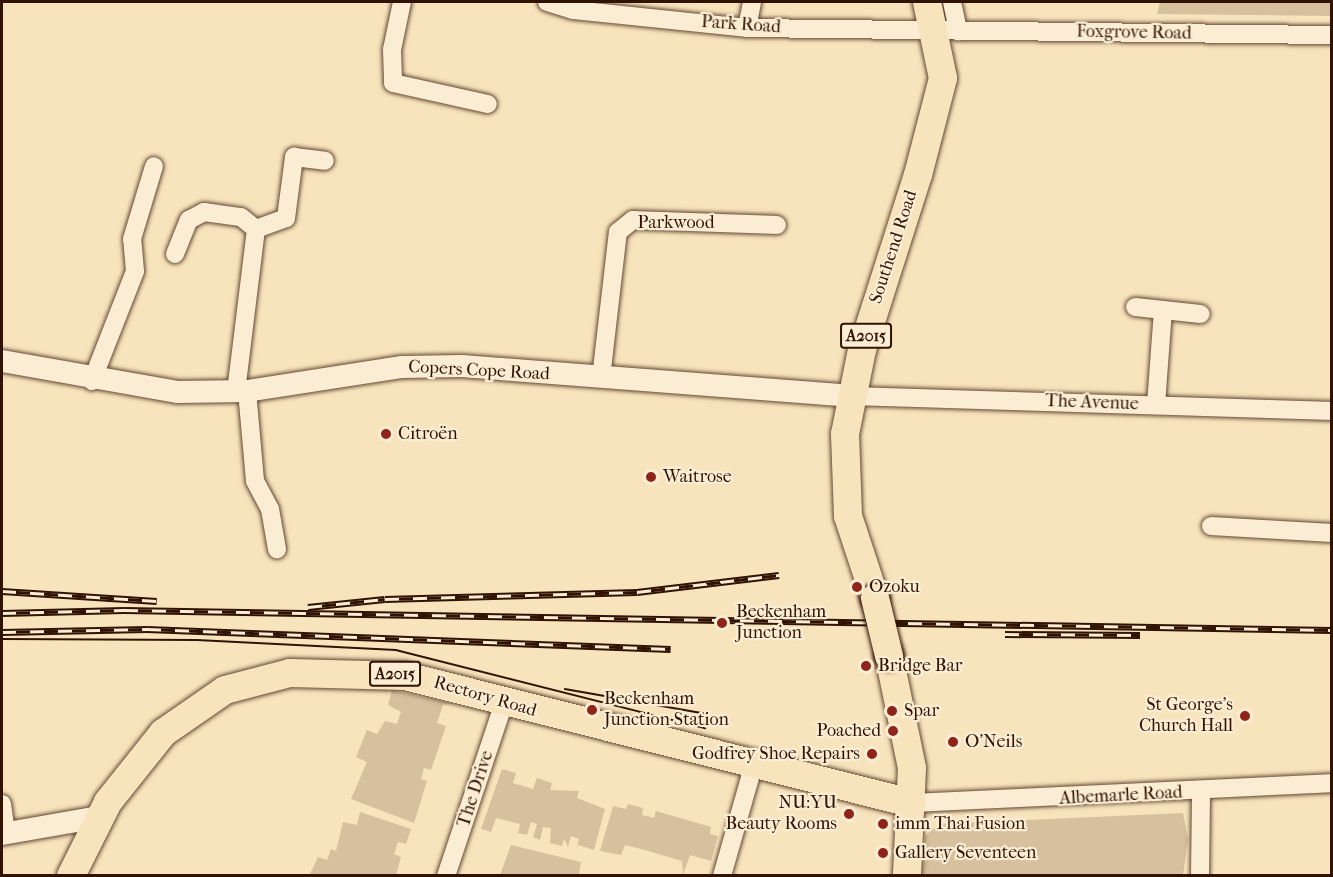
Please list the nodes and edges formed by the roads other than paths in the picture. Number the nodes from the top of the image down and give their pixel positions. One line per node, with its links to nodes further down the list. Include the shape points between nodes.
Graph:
1 (402, 2): 9 (street, via 392,50 393,83)
2 (547, 2): 6 (street, Park Road, via 573,9)
3 (752, 2): 6 (street)
4 (927, 2): 7 (main road, Southend Road / A2015)
5 (952, 2): 7 (street)
6 (747, 28): 7 (street, Park Road)
7 (947, 31): 8 (street, Foxgrove Road); 22 (main road, Southend Road / A2015, via 936,113 888,258)
8 (1332, 36)
9 (488, 104)
10 (325, 161): 13 (street, via 294,157 286,218)
11 (154, 166): 20 (street, via 132,239 135,271)
12 (777, 225): 19 (street, Parkwood, via 633,220 618,232)
13 (256, 229): 14 (street, via 241,217 204,212 189,220); 21 (street)
14 (175, 254)
15 (1135, 308): 16 (street)
16 (1163, 310): 17 (street); 23 (street)
17 (1201, 314)
18 (2, 361): 20 (street, Copers Cope Road)
19 (601, 378): 21 (street, Copers Cope Road, via 402,367); 22 (street, Copers Cope Road)
20 (92, 381): 21 (street, Copers Cope Road, via 178,392)
21 (242, 391): 27 (street, via 255,482 270,509)
22 (853, 396): 23 (street, The Avenue); 32 (main road, Southend Road / A2015, bridge, via 843,475 848,516 889,656 910,756)
23 (1156, 405): 24 (street, The Avenue)
24 (1332, 411)
25 (1211, 526): 26 (street)
26 (1332, 533)
27 (277, 549)
28 (504, 703): 29 (main road, Rectory Road / A2015); 34 (main road, Rectory Road / A2015, via 382,673 311,672 252,680 210,698 163,733); 37 (street, The Drive)
29 (754, 764): 32 (main road, Rectory Road / A2015); 38 (street)
30 (1332, 783): 31 (street, Albemarle Road)
31 (1201, 792): 32 (street, Albemarle Road); 40 (street)
32 (911, 803): 39 (main road, A2015)
33 (2, 804): 35 (street)
34 (99, 817): 35 (street); 36 (main road, Rectory Road / A2015)
35 (4, 834)
36 (74, 875)
37 (446, 876)
38 (722, 876)
39 (907, 876)
40 (1200, 876)

